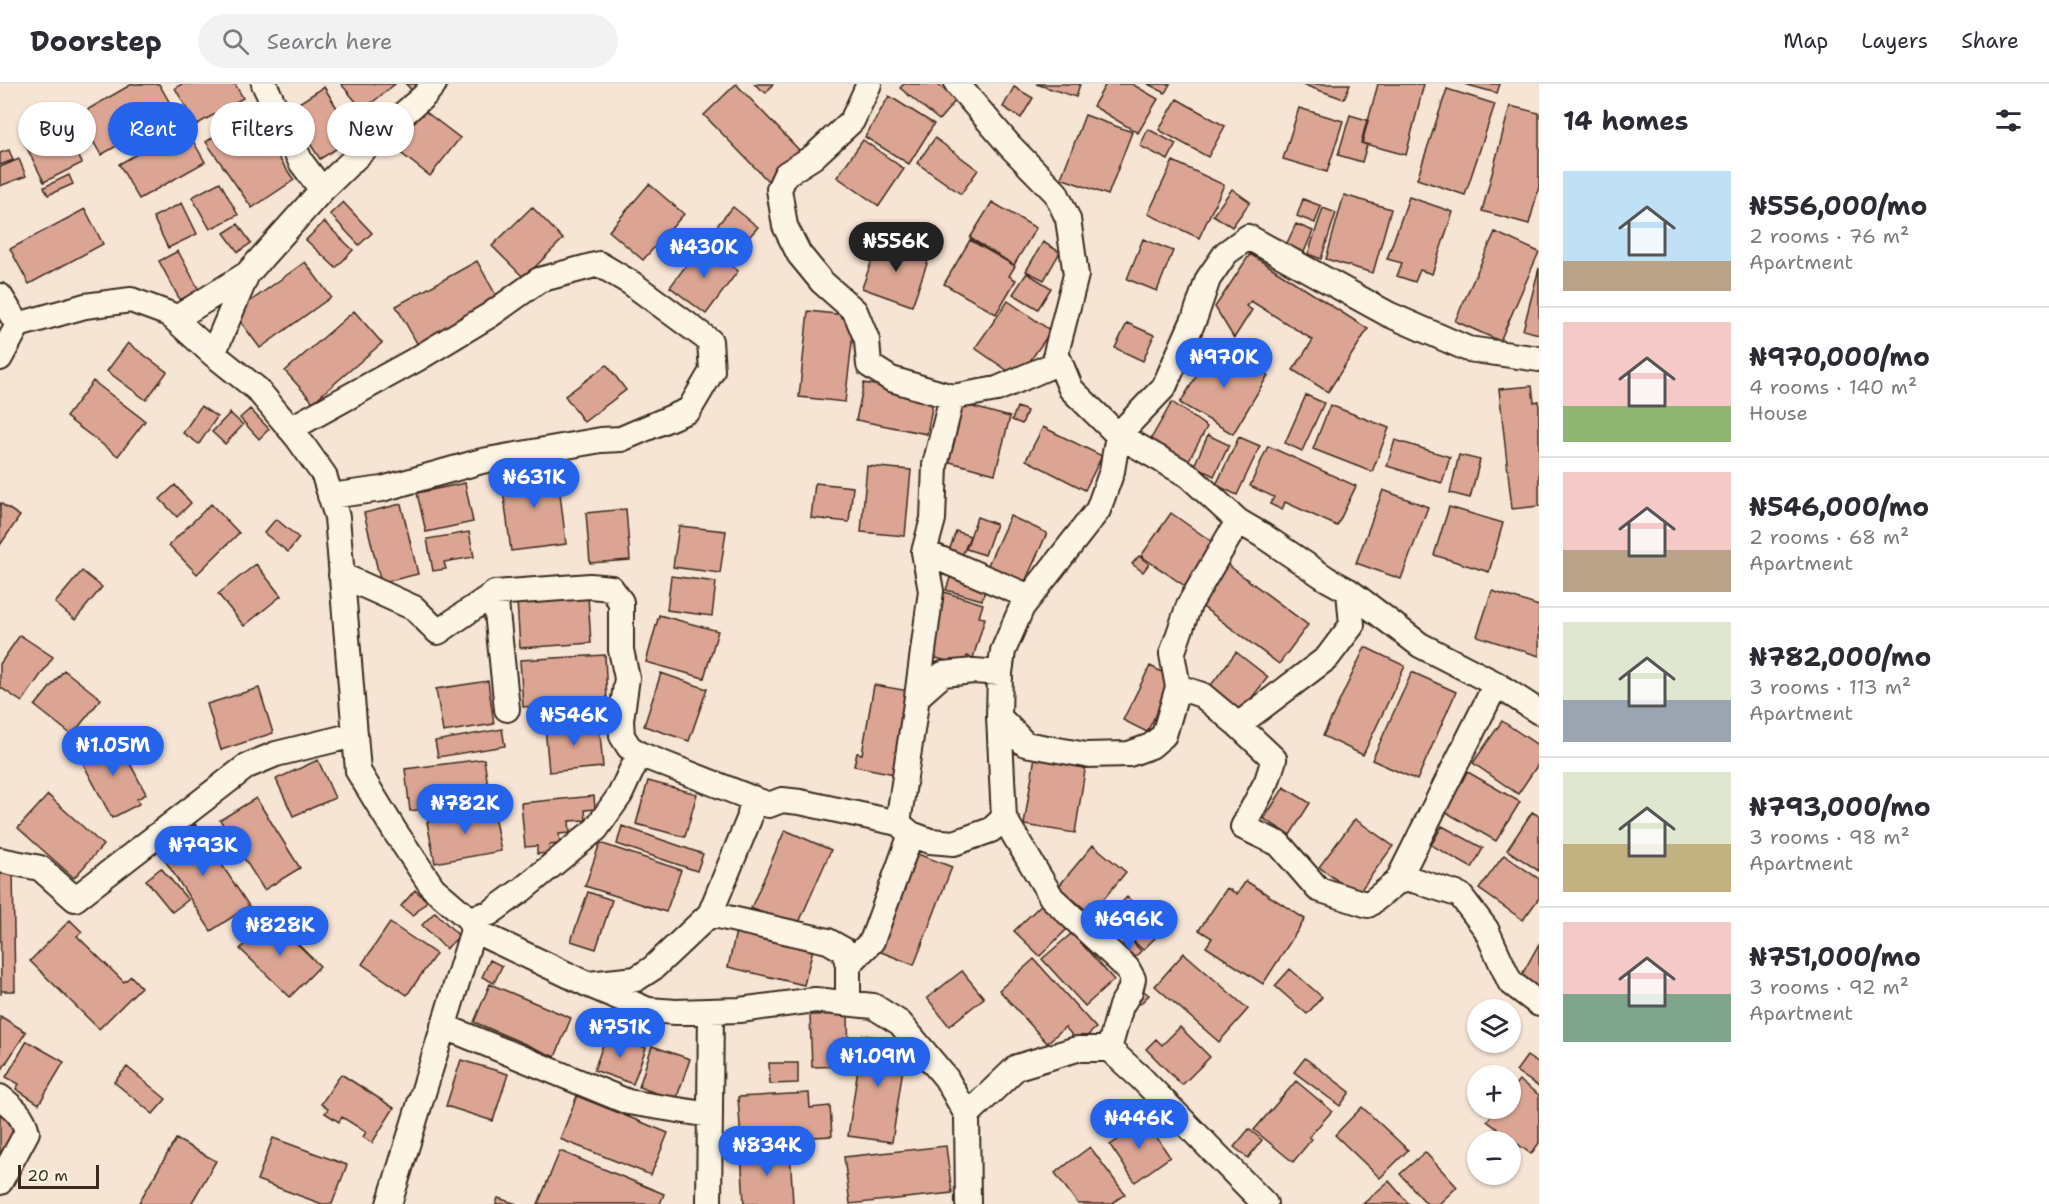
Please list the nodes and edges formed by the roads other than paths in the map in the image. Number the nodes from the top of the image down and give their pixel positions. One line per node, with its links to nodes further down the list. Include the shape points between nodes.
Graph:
1 (264, 84): 5 (street, via 301,162)
2 (434, 84): 5 (street)
3 (869, 84): 14 (street, via 852,121 813,157 786,174 779,189 785,226 799,254 822,282 855,311 867,340 869,365 891,379)
4 (957, 84): 13 (street, via 1056,193 1068,219 1076,275 1056,353)
5 (322, 190): 6 (street)
6 (247, 274): 8 (street); 10 (street)
7 (0, 296): 9 (street)
8 (176, 320): 9 (street, via 131,300 85,306); 10 (street)
9 (18, 325): 11 (street)
10 (213, 354): 15 (street, via 257,389)
11 (0, 358)
12 (1539, 359): 16 (street, via 1468,350 1388,314 1248,237 1226,253 1208,279 1164,387)
13 (1060, 362): 14 (street, via 997,389); 16 (street, via 1071,389)
14 (952, 397): 19 (street, via 935,465 933,519)
15 (290, 429): 17 (street, via 324,475); 17 (street, via 417,359 539,280 599,264 710,341 712,370 689,410 621,439 482,462 382,489)
16 (1118, 435): 18 (street, via 1188,475); 23 (street, via 1112,471 1098,510)
17 (330, 496): 20 (street, via 336,517)
18 (1238, 521): 21 (street); 26 (street, via 1189,605 1172,654)
19 (924, 552): 23 (street); 27 (street, via 931,591)
20 (340, 575): 22 (street, via 414,608 438,632); 32 (street)
21 (1349, 591): 25 (street, via 1420,645); 31 (street, via 1352,625 1327,658)
22 (495, 593): 28 (street); 33 (street, via 611,588 621,602 621,650 627,678 622,736)
23 (1029, 597): 24 (street, via 1003,651)
24 (1000, 673): 27 (street, via 943,674); 30 (street)
25 (1496, 684): 29 (street); 38 (street)
26 (1178, 687): 30 (street, via 1164,735 1151,746 1129,754 1086,755 1025,744); 31 (street, via 1202,695)
27 (917, 697): 36 (street)
28 (507, 709)
29 (1539, 712)
30 (999, 717): 35 (street)
31 (1238, 725): 38 (street, via 1274,759 1243,827 1279,844 1318,889 1368,905)
32 (354, 735): 37 (street, via 276,754 247,766 75,899 40,868); 40 (street, via 358,771 394,830 433,888)
33 (639, 754): 34 (street); 40 (street, via 620,795 596,829 523,889)
34 (753, 798): 36 (street, via 769,805 782,800 800,802); 39 (street, via 749,819)
35 (1004, 818): 36 (street, via 991,830 954,843 930,842); 47 (street, via 1052,898 1128,968 1133,980)
36 (904, 828): 41 (street, via 873,941)
37 (0, 860)
38 (1397, 882): 44 (street, via 1410,879 1460,895 1486,929 1510,982)
39 (710, 915): 41 (street, via 828,941 844,950); 42 (street, via 636,979)
40 (471, 924): 42 (street); 46 (street)
41 (848, 965): 43 (street)
42 (587, 984): 45 (street, via 648,1010)
43 (848, 1003): 45 (street, via 815,1000); 50 (street, via 873,1006 900,1023 946,1078)
44 (1539, 1004)
45 (711, 1011): 49 (street)
46 (443, 1026): 49 (street, via 628,1102); 52 (street)
47 (1109, 1049): 50 (street, via 1077,1049 1017,1067); 55 (street)
48 (0, 1097): 51 (street, via 18,1111 27,1132)
49 (710, 1115): 53 (street)
50 (967, 1115): 54 (street)
51 (0, 1182)
52 (389, 1204)
53 (709, 1204)
54 (968, 1204)
55 (1264, 1204)

